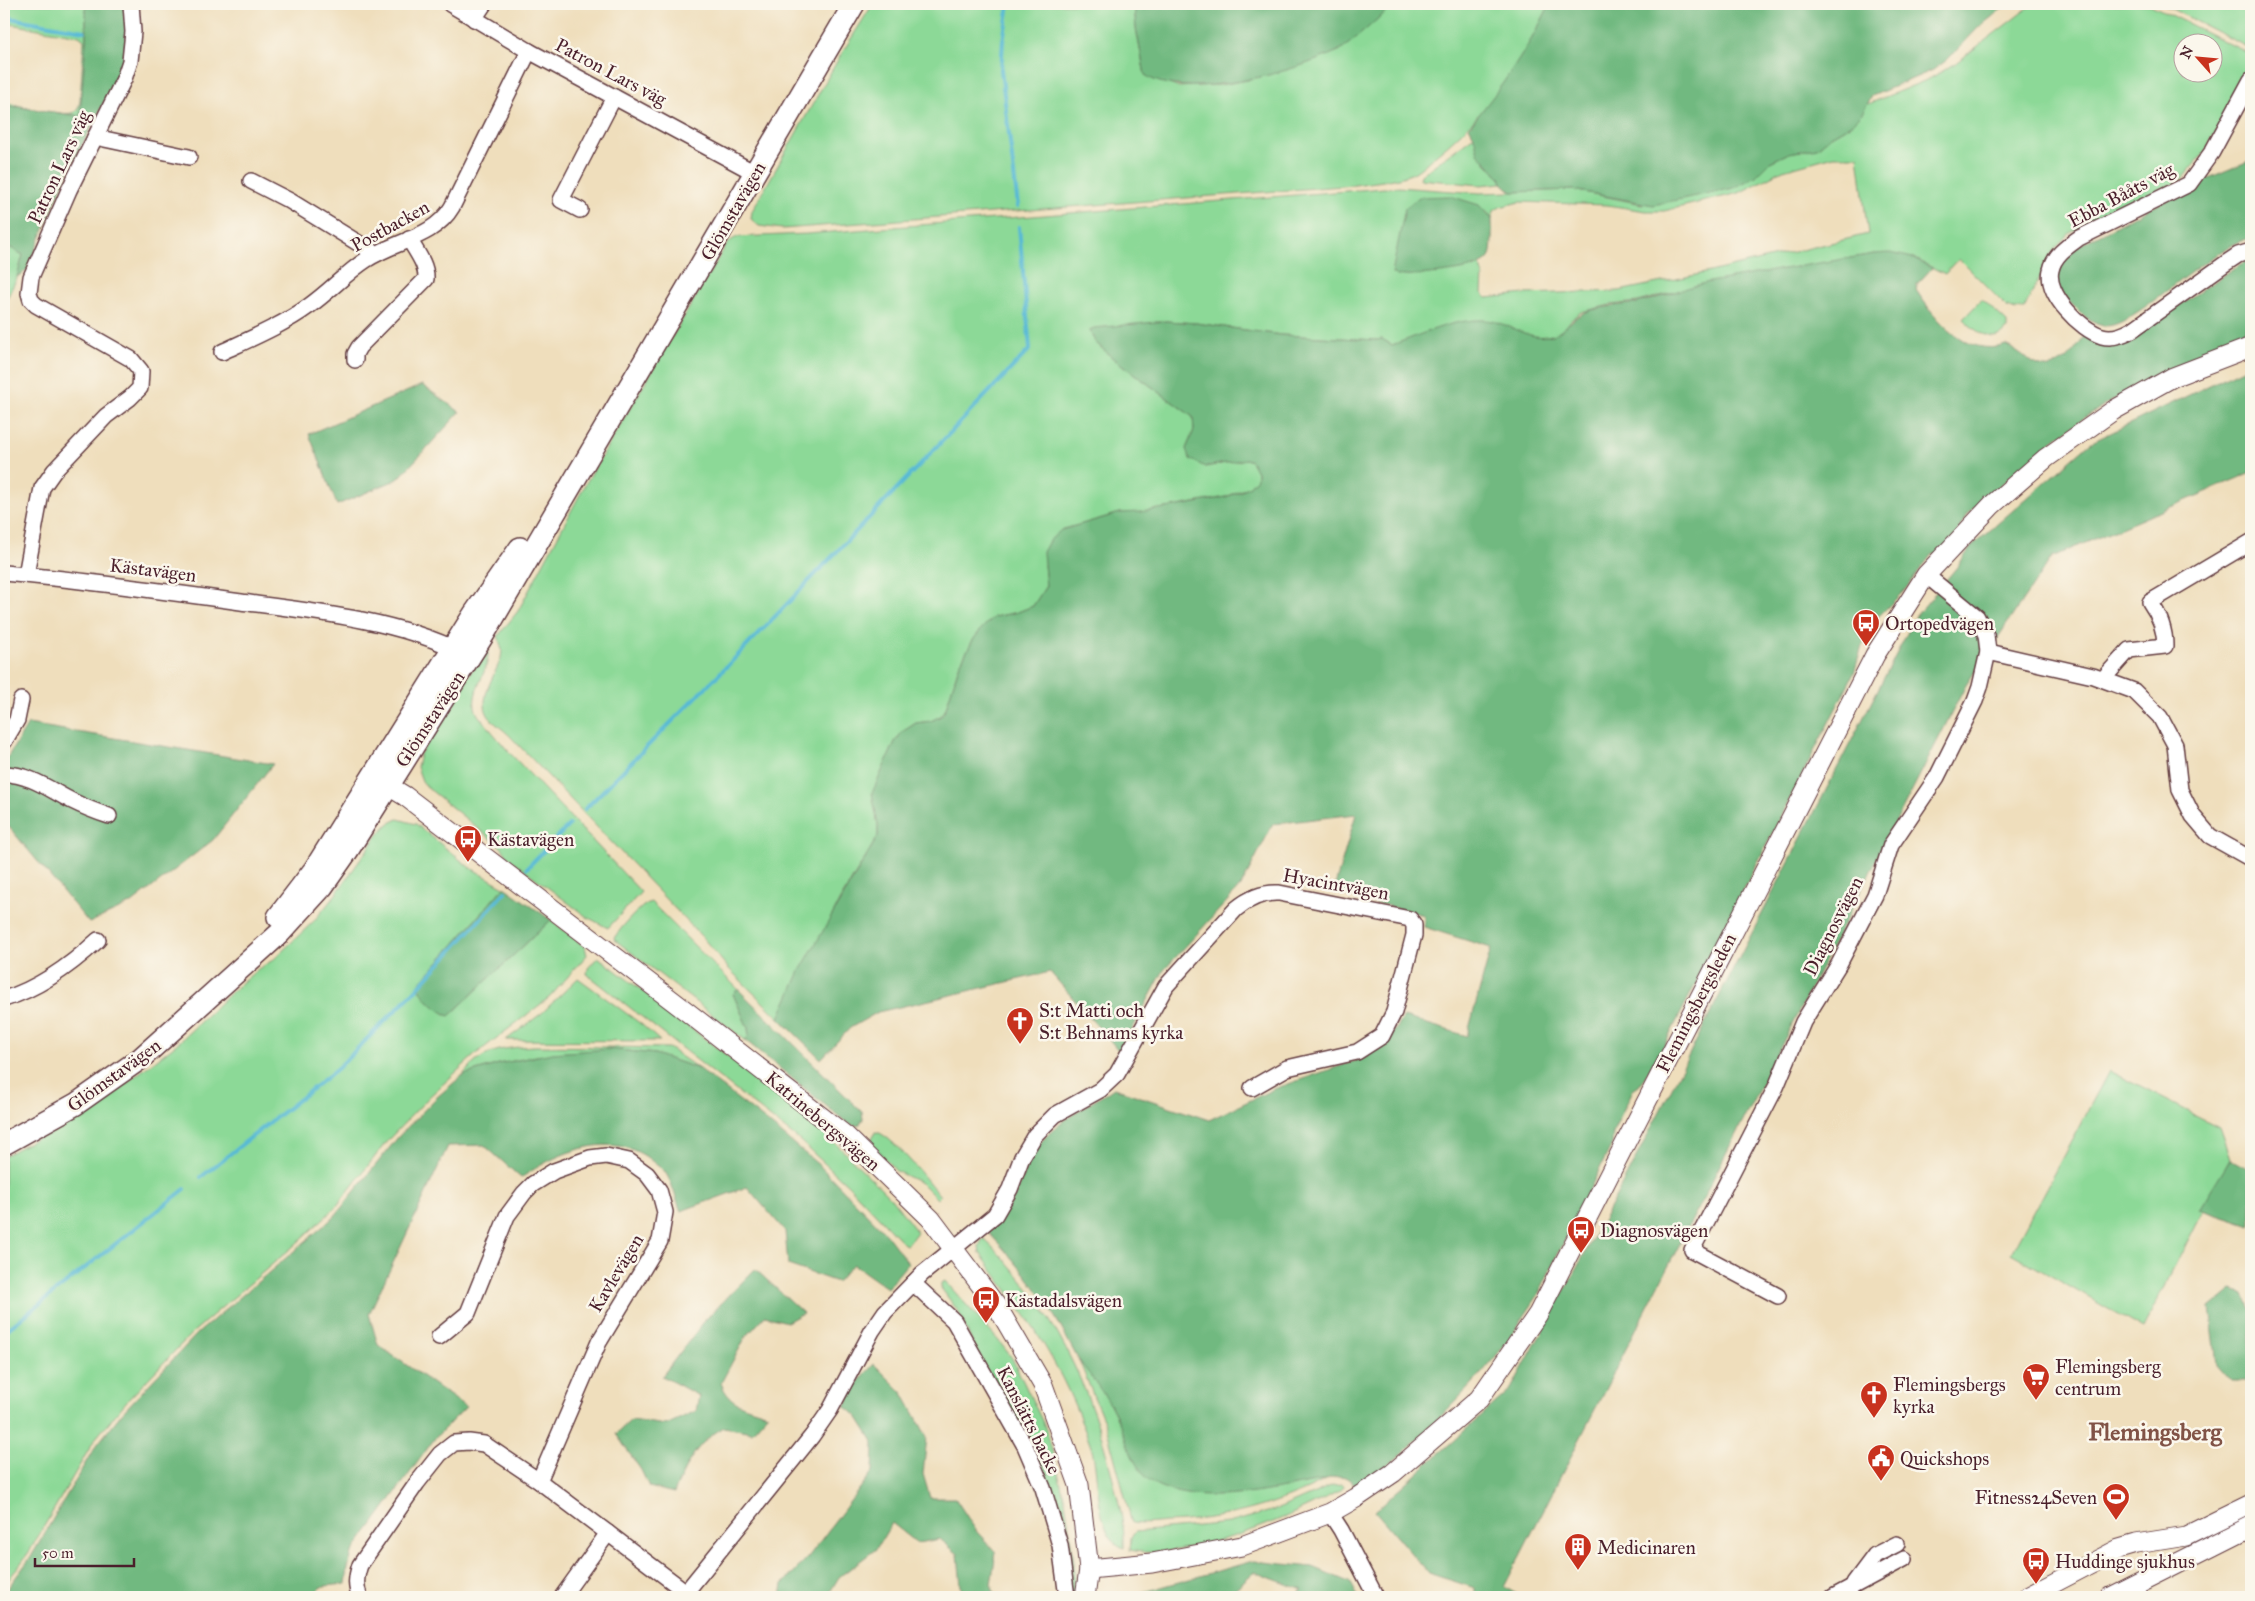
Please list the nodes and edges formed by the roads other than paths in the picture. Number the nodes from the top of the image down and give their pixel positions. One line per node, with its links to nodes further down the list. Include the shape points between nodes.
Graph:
1 (131, 4): 9 (street, Patron Lars väg, via 130,61)
2 (450, 4): 5 (street, Patron Lars väg)
3 (484, 4): 5 (street)
4 (854, 4): 11 (main road, Glömstavägen)
5 (474, 19): 6 (street, Patron Lars väg)
6 (529, 51): 8 (street, Patron Lars väg); 14 (street, Postbacken, via 449,212 433,228)
7 (2251, 80): 15 (street, Ebba Bååts väg, via 2212,152 2189,184 2078,238 2055,260 2050,282 2058,301 2091,331 2115,337 2132,330 2232,259)
8 (614, 97): 11 (street, Patron Lars väg); 13 (street, via 561,200)
9 (95, 137): 10 (street); 22 (street, Patron Lars väg, via 40,255 29,293 36,304 131,359 141,371 142,380 137,392 106,416 44,484)
10 (189, 157)
11 (755, 173): 24 (main road, Glömstavägen, via 610,418)
12 (251, 181): 16 (street)
13 (580, 210)
14 (409, 239): 16 (street, Postbacken); 19 (street, via 423,264 426,279 359,347)
15 (2251, 251)
16 (376, 254): 18 (street, Postbacken, via 308,306 263,333)
17 (2251, 347): 23 (street, Flemingsbergsleden, via 2173,377 2114,410 2046,458 1992,504)
18 (222, 352)
19 (356, 360)
20 (2251, 542): 26 (street, via 2150,602 2165,631 2165,646 2129,650)
21 (4, 573): 22 (street, Kästavägen)
22 (26, 575): 24 (street, Kästavägen, via 356,620 431,639)
23 (1926, 575): 25 (street, Diagnosvägen, via 1977,617 1986,635); 43 (street, Flemingsbergsleden, via 1875,655 1538,1314 1479,1400 1393,1473)
24 (461, 652): 30 (main road, Glömstavägen)
25 (1988, 652): 26 (street); 39 (street, Diagnosvägen, via 1975,701 1937,777 1891,845 1875,895 1803,1022 1776,1087 1692,1250)
26 (2103, 679): 32 (street, via 2134,691 2160,717 2175,745 2180,790 2193,816 2210,836)
27 (22, 700): 28 (street, via 17,720)
28 (4, 742)
29 (4, 774): 31 (street, via 31,779)
30 (381, 781): 36 (main road, Glömstavägen, via 273,923 215,992 110,1082 54,1118); 37 (street, Katrinebergsvägen, via 405,796 846,1136 930,1219)
31 (109, 816)
32 (2251, 859)
33 (98, 940): 34 (street, via 37,986)
34 (4, 999)
35 (1252, 1088): 37 (street, Hyacintvägen, via 1287,1068 1357,1052 1382,1036 1394,1012 1414,935 1414,925 1407,917 1289,894 1270,893 1244,902 1166,986 1117,1074 1100,1090 1055,1115 1035,1135 1000,1208)
36 (4, 1144)
37 (954, 1248): 38 (street); 48 (street, Katrinebergsvägen, via 998,1308 1043,1385 1079,1485)
38 (913, 1282): 50 (street, via 872,1330 830,1410 803,1449); 53 (street, Kanslätts backe, via 954,1321 1025,1446 1043,1488 1060,1544)
39 (1778, 1296)
40 (439, 1337): 41 (street, Kavlevägen, via 468,1313 507,1216 533,1184 554,1171 590,1158 606,1156 638,1165 654,1182 666,1212 660,1241 598,1342)
41 (539, 1481): 45 (street); 51 (street, via 484,1444 454,1443 440,1454 417,1483 360,1565 356,1583)
42 (2251, 1504): 57 (street, via 2186,1536 2119,1549)
43 (1330, 1513): 48 (street, Flemingsbergsleden, via 1242,1546 1152,1563); 55 (street)
44 (2251, 1526): 58 (street)
45 (608, 1533): 50 (street); 52 (street)
46 (1897, 1544): 49 (street, via 1875,1555)
47 (1904, 1559): 49 (street)
48 (1089, 1569): 54 (street, Katrinebergsvägen)
49 (1850, 1588): 56 (street)
50 (684, 1594)
51 (360, 1597)
52 (562, 1597)
53 (1067, 1597)
54 (1085, 1597)
55 (1376, 1597)
56 (1833, 1597)
57 (2027, 1597)
58 (2110, 1597)

